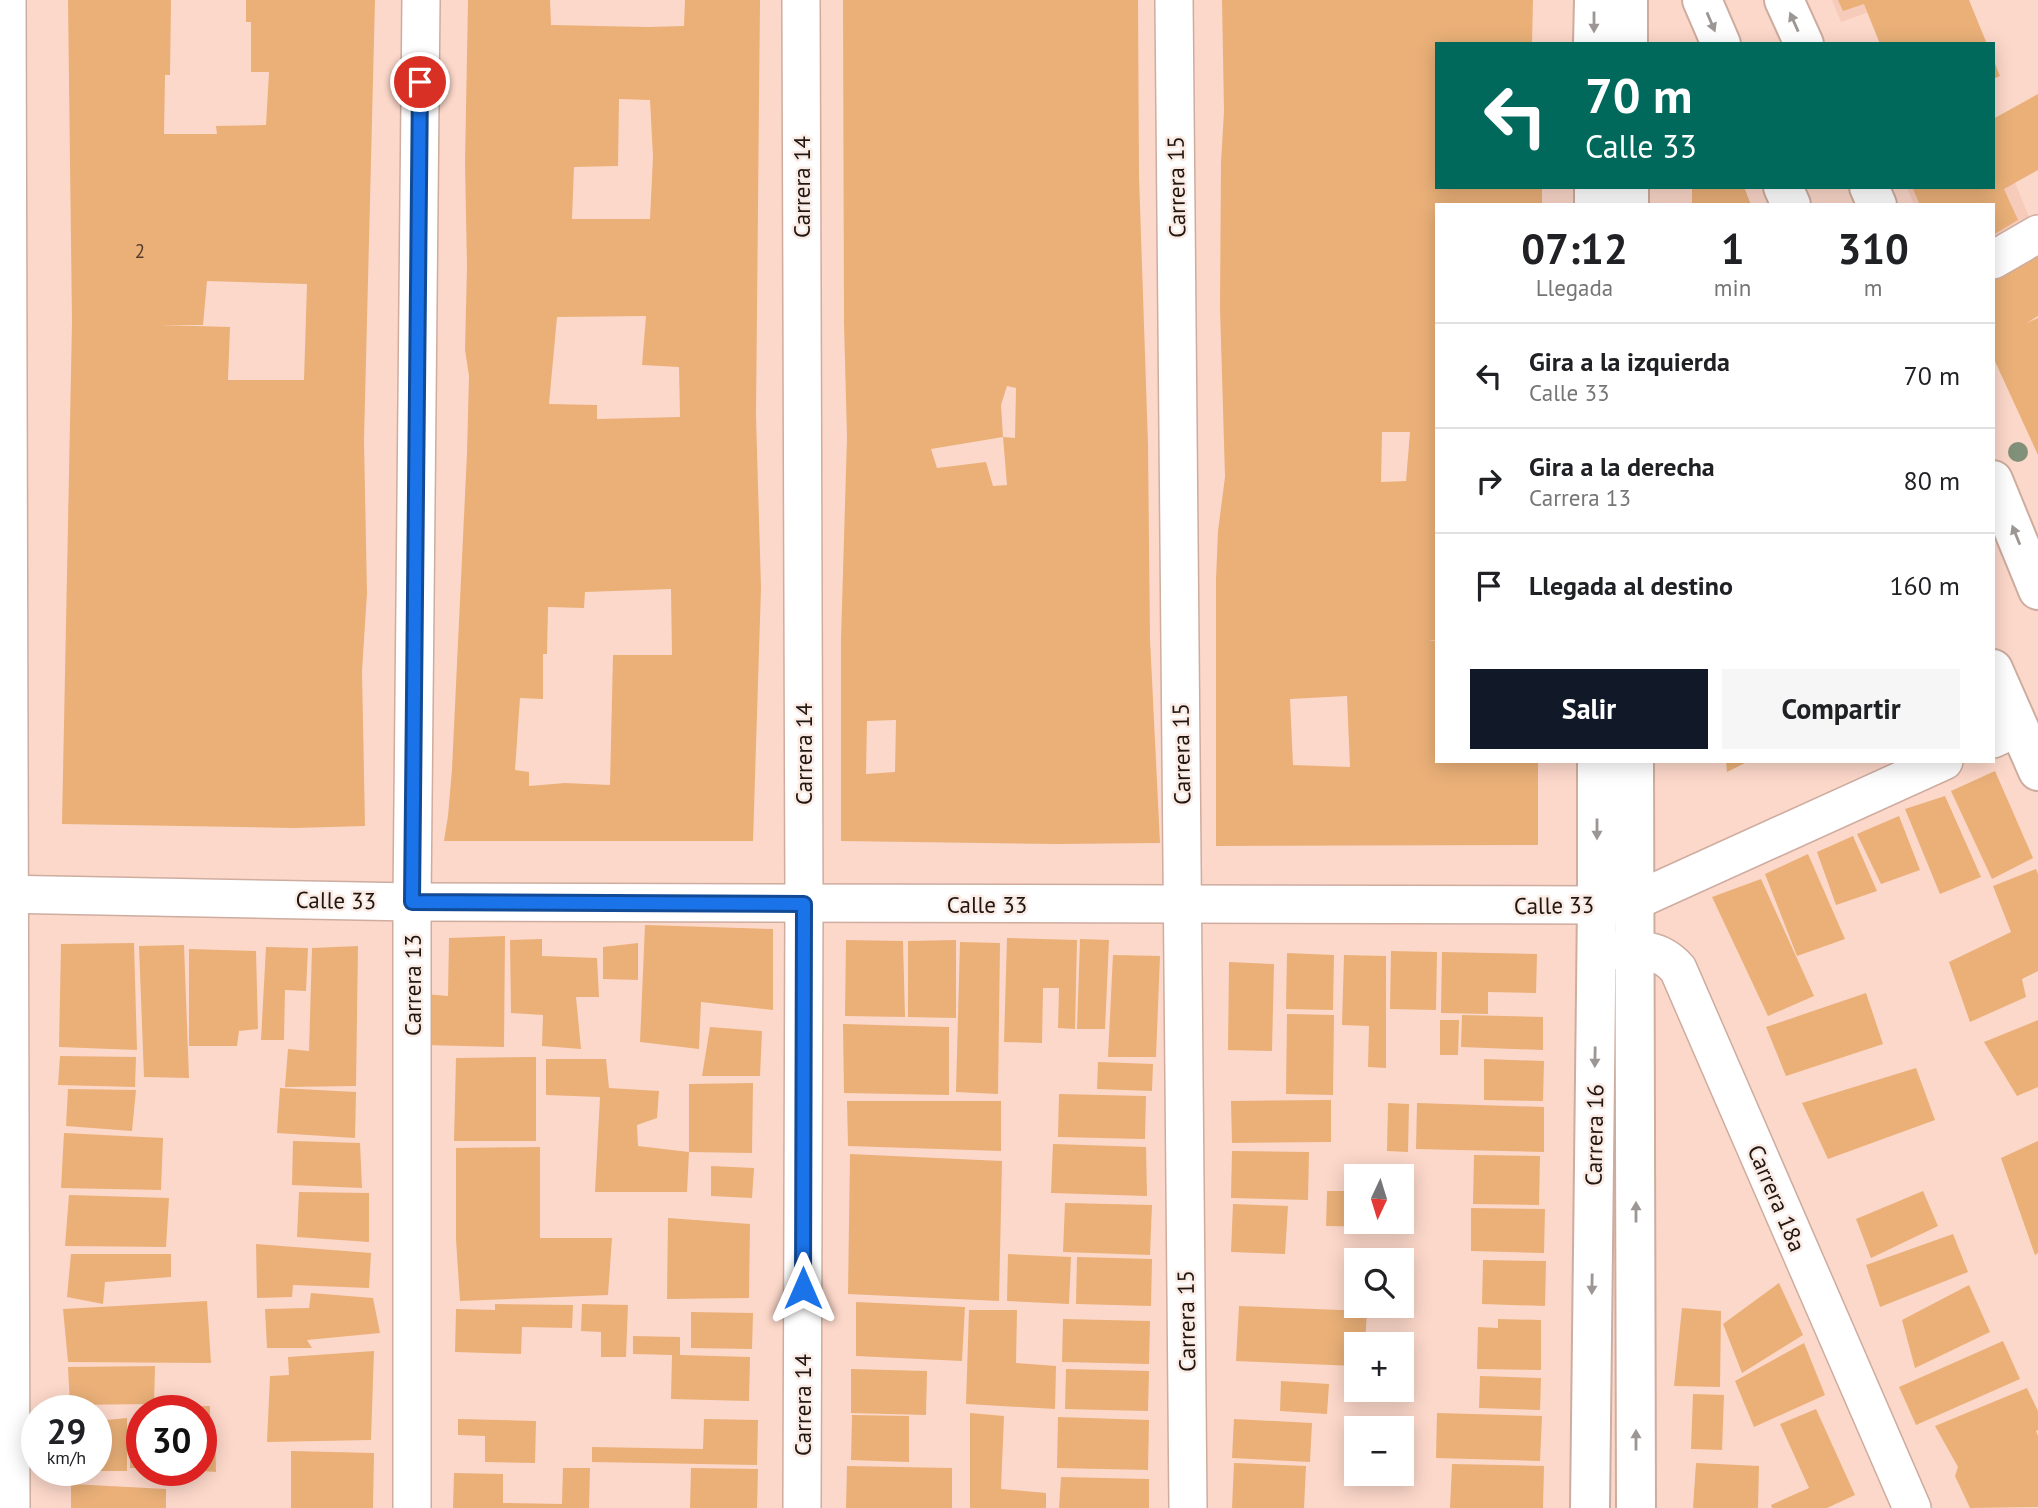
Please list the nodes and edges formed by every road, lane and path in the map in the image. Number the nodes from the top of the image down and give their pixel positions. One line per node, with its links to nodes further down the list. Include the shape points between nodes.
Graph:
1 (7, 0): 21 (street)
2 (421, 0): 23 (street, Carrera 13)
3 (801, 0): 24 (street, Carrera 14)
4 (1174, 0): 25 (street, Carrera 15)
5 (1702, 0): 9 (street, one-way to 9)
6 (1784, 0): 10 (street, one-way to 6)
7 (1619, 15): 8 (street, one-way to 8)
8 (1596, 42)
9 (1720, 42)
10 (1803, 42)
11 (2038, 234): 12 (street)
12 (1995, 259)
13 (1995, 485): 14 (street, one-way to 13)
14 (2038, 590)
15 (1995, 678): 16 (street)
16 (2006, 733): 20 (street)
17 (1597, 763): 26 (street, Carrera 16, one-way to 26)
18 (1634, 763): 22 (street, Carrera 16)
19 (1940, 763): 22 (street, Calle 33)
20 (2038, 771)
21 (5, 894): 23 (street, Calle 33); 29 (street)
22 (1635, 901): 26 (street, Calle 33); 27 (street, Carrera 16)
23 (412, 902): 24 (street, Calle 33); 30 (street, Carrera 13)
24 (804, 904): 25 (street, Calle 33); 31 (street, Carrera 14)
25 (1183, 905): 26 (street, Calle 33); 32 (street, Carrera 15)
26 (1597, 905): 28 (street, Carrera 16)
27 (1635, 950): 28 (street, Carrera 18a); 34 (street, Carrera 16, one-way to 27); 35 (street, Carrera 18a, via 1656,952 1678,969)
28 (1596, 951): 33 (street, Carrera 16, one-way to 33)
29 (10, 1508)
30 (412, 1508)
31 (802, 1508)
32 (1188, 1508)
33 (1590, 1508)
34 (1636, 1508)
35 (1912, 1508)

